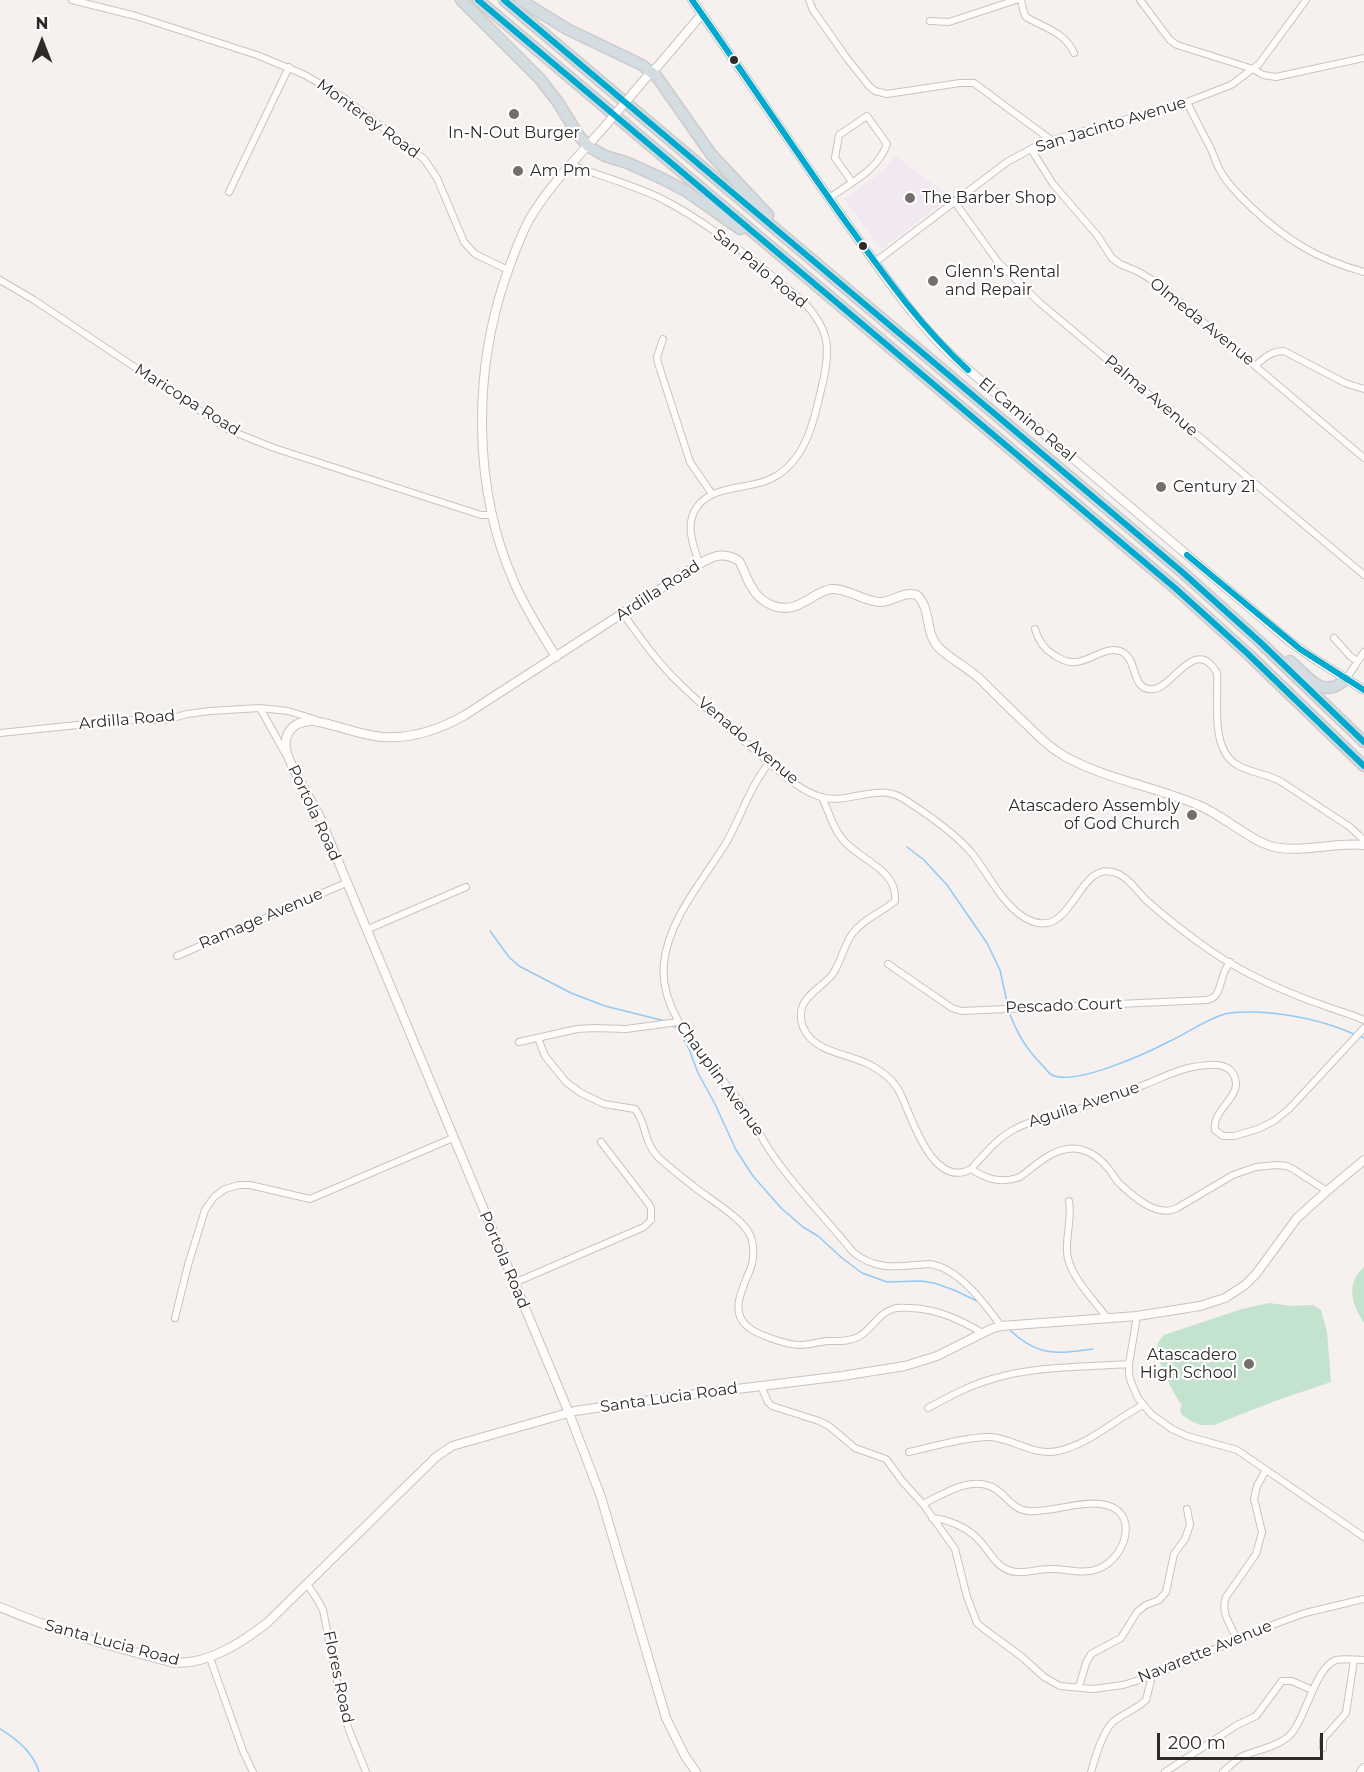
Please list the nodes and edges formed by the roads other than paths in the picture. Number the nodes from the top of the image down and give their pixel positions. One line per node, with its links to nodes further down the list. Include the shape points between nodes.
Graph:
1 (72, 0): 11 (street, Monterey Road)
2 (461, 0): 21 (highway, via 540,79)
3 (478, 0): 29 (highway, El Camino Real)
4 (504, 0): 28 (highway, El Camino Real)
5 (520, 0): 18 (highway)
6 (692, 0): 12 (street, El Camino Real)
7 (809, 0): 20 (street, via 846,57 875,91 887,94 974,83)
8 (1019, 0): 13 (street, via 949,22); 14 (street, via 1026,17 1063,36)
9 (1140, 0): 17 (street, via 1177,45)
10 (1306, 0): 17 (street, San Jacinto Avenue)
11 (91, 2): 16 (street, Monterey Road)
12 (700, 12): 18 (street); 26 (street, El Camino Real)
13 (930, 21)
14 (1074, 53)
15 (1364, 58): 17 (street, via 1276,77)
16 (289, 68): 25 (street); 31 (street, Monterey Road, via 344,98 417,153 437,178 464,242 475,254)
17 (1253, 69): 19 (street, San Jacinto Avenue, via 1231,85)
18 (651, 72): 21 (street, bridge); 28 (highway, via 711,154)
19 (1187, 102): 20 (street, San Jacinto Avenue); 32 (street, via 1220,171 1244,200 1291,242)
20 (1051, 140): 22 (street, San Jacinto Avenue)
21 (588, 146): 23 (street); 29 (highway, via 686,191)
22 (1031, 149): 27 (street, San Jacinto Avenue); 35 (street, Olmeda Avenue, via 1053,184 1112,258 1157,283)
23 (572, 165): 31 (street, via 534,213); 38 (street, San Palo Road, via 641,190 693,217 803,301 821,326 826,343 825,370 816,412 801,450 770,480)
24 (852, 182): 24 (street, via 835,158 839,135 867,116 887,144 871,170); 26 (street)
25 (229, 192)
26 (829, 198): 30 (street, El Camino Real)
27 (954, 201): 30 (street, San Jacinto Avenue); 41 (street, Palma Avenue, via 998,262 1034,297)
28 (801, 250): 46 (highway, El Camino Real, via 1181,571)
29 (782, 256): 57 (highway, El Camino Real, via 1175,588)
30 (875, 262): 49 (street, El Camino Real, via 920,323 959,363 1289,641)
31 (508, 270): 39 (street, via 490,330 484,371 486,476)
32 (1364, 272)
33 (0, 280): 39 (street, Maricopa Road, via 229,430 481,515)
34 (663, 339): 38 (street, via 658,363 690,462)
35 (1255, 366): 36 (street, via 1271,353 1284,351); 37 (street, Olmeda Avenue)
36 (1364, 389)
37 (1364, 458)
38 (712, 494): 40 (street, via 698,506 691,521 690,534)
39 (493, 515): 47 (street, via 513,581)
40 (699, 564): 42 (street, Ardilla Road); 60 (street, Ardilla Road, via 720,555 734,558 757,595 779,608 796,606 833,588 879,602 904,594 917,595 926,606 937,645 1064,756 1196,804 1273,847)
41 (1364, 575)
42 (623, 614): 47 (street, Ardilla Road); 56 (street, Venado Avenue, via 678,682)
43 (1035, 629): 59 (street, via 1045,648 1067,662 1082,662 1113,651 1124,653 1142,687 1152,690 1163,686 1188,663 1209,663 1217,673 1218,728 1231,761 1280,781)
44 (1334, 638): 48 (street)
45 (1364, 652): 48 (street)
46 (1273, 654): 49 (highway, via 1290,661 1321,688 1334,688); 54 (highway, El Camino Real)
47 (556, 657): 52 (street, Ardilla Road, via 454,721 418,734 381,737)
48 (1357, 661): 49 (street)
49 (1346, 679): 50 (street, El Camino Real)
50 (1364, 690)
51 (260, 708): 52 (street, Ardilla Road, via 288,711); 53 (street, Ardilla Road); 55 (street, Portola Road)
52 (317, 721): 55 (street, Portola Road, via 292,728 285,741)
53 (0, 733)
54 (1364, 742)
55 (287, 756): 61 (street, Portola Road, via 318,813)
56 (769, 763): 58 (street, Venado Avenue); 68 (street, Chauplin Avenue, via 668,943 664,981)
57 (1364, 766)
58 (822, 797): 65 (street, via 878,792 902,798 960,841 1005,899 1035,922 1061,916 1083,885 1098,873 1118,874 1178,927); 75 (street, via 839,835 883,871 896,892 895,901 855,930 836,969 806,1000 801,1013 803,1026 817,1044 867,1063 894,1083 929,1154 939,1165 952,1172)
59 (1364, 840)
60 (1364, 845)
61 (346, 883): 63 (street, Portola Road); 64 (street, Ramage Avenue)
62 (466, 887): 63 (street)
63 (366, 930): 72 (street, Portola Road)
64 (177, 956)
65 (1230, 962): 66 (street, Pescado Court, via 1214,999 962,1011); 67 (street, via 1289,993)
66 (888, 964)
67 (1364, 1020)
68 (678, 1022): 70 (street, via 626,1029 577,1029); 82 (street, Chauplin Avenue, via 742,1105 776,1161 853,1252 880,1266 929,1264 945,1268 986,1306)
69 (1364, 1028): 75 (street, Aguila Avenue, via 1289,1109 1258,1129 1234,1136 1219,1134 1214,1125 1235,1092 1235,1078 1222,1066 1192,1067 1063,1114 1024,1124 999,1140)
70 (538, 1038): 71 (street); 83 (street, via 545,1056 566,1082 604,1104 635,1109 646,1141 657,1155 749,1232 754,1248 739,1305 750,1329 794,1345 846,1341 862,1335 883,1313 907,1308 933,1310)
71 (519, 1042)
72 (453, 1138): 78 (street, Portola Road); 80 (street, via 310,1199 250,1185 225,1189 205,1210)
73 (601, 1142): 78 (street, via 648,1203 651,1220 644,1227)
74 (1364, 1160): 76 (street, Santa Lucia Road)
75 (971, 1168): 76 (street, via 983,1177 1014,1179 1052,1154 1069,1148 1084,1150 1103,1163 1120,1184 1152,1208 1164,1212 1233,1175 1266,1166 1287,1166)
76 (1327, 1191): 79 (street, Santa Lucia Road, via 1297,1218 1256,1274 1239,1290 1210,1304)
77 (1069, 1202): 81 (street, via 1067,1254 1072,1272)
78 (514, 1283): 88 (street, Portola Road)
79 (1137, 1316): 81 (street, Santa Lucia Road); 84 (street)
80 (175, 1318)
81 (1109, 1319): 82 (street, Santa Lucia Road)
82 (1001, 1326): 83 (street, Santa Lucia Road)
83 (983, 1333): 85 (street, Santa Lucia Road, via 937,1356 905,1366)
84 (1129, 1364): 86 (street, via 1131,1382); 87 (street, via 997,1377)
85 (761, 1386): 88 (street, Santa Lucia Road); 91 (street, Navarette Avenue, via 772,1406 819,1421 855,1448 886,1459)
86 (1143, 1406): 89 (street, via 1094,1437 1060,1451 1035,1451 1003,1439 983,1437); 90 (street, via 1172,1429 1237,1450)
87 (928, 1408)
88 (569, 1413): 95 (street, Santa Lucia Road, via 446,1450); 109 (street, Portola Road, via 601,1497 666,1718)
89 (909, 1452)
90 (1266, 1470): 94 (street); 98 (street, via 1254,1499 1262,1532 1256,1554 1224,1602 1224,1613)
91 (923, 1504): 93 (street, Navarette Avenue); 93 (street, via 959,1486 975,1483 999,1492 1016,1507 1028,1511 1086,1503 1108,1505 1122,1515 1127,1528 1116,1556 1100,1568 1017,1573 1000,1566 970,1532)
92 (1187, 1509): 103 (street, via 1190,1525 1174,1554 1166,1592 1137,1612 1121,1638 1091,1654)
93 (932, 1518): 103 (street, Navarette Avenue, via 957,1554 977,1623 1044,1677 1060,1686)
94 (1364, 1537)
95 (307, 1584): 99 (street, Santa Lucia Road, via 262,1627); 108 (street, Flores Road, via 325,1616 343,1712)
96 (1364, 1599): 98 (street, Navarette Avenue, via 1305,1613)
97 (0, 1607): 99 (street, Santa Lucia Road, via 67,1633 175,1663)
98 (1237, 1639): 102 (street, Navarette Avenue)
99 (210, 1658): 107 (street)
100 (1354, 1660): 101 (street); 104 (street, via 1332,1662); 105 (street, via 1346,1713 1323,1739)
101 (1364, 1660)
102 (1152, 1676): 103 (street, Navarette Avenue, via 1093,1689); 110 (street, via 1146,1700 1109,1726)
103 (1079, 1687)
104 (1312, 1690): 111 (street, via 1282,1681 1256,1716); 112 (street, via 1288,1737 1239,1758)
105 (1323, 1748)
106 (1364, 1768): 113 (street)
107 (253, 1772)
108 (366, 1772)
109 (696, 1772)
110 (1091, 1772)
111 (1165, 1772)
112 (1223, 1772)
113 (1361, 1772)

